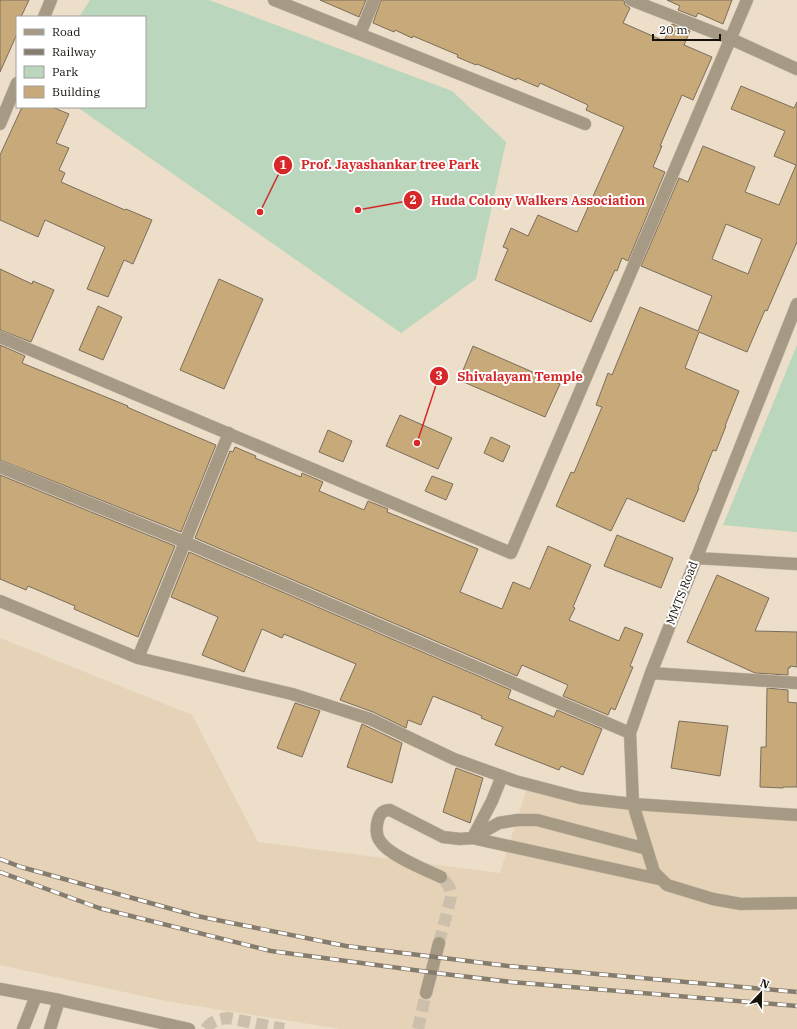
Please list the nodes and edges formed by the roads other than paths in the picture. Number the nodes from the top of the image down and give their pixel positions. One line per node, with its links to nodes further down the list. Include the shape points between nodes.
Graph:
1 (52, 0): 6 (street)
2 (274, 0): 7 (street)
3 (374, 0): 7 (street)
4 (631, 0): 8 (street)
5 (747, 0): 8 (street)
6 (44, 16)
7 (360, 34): 12 (street)
8 (731, 39): 9 (street); 15 (street, via 511,553)
9 (797, 70)
10 (16, 85): 11 (street)
11 (0, 124)
12 (585, 124)
13 (797, 304): 18 (street, MMTS Road)
14 (0, 337): 15 (street)
15 (229, 434): 17 (street)
16 (0, 467): 17 (street)
17 (185, 542): 21 (street); 24 (street)
18 (696, 558): 19 (street); 22 (street, MMTS Road)
19 (797, 564)
20 (0, 601): 21 (street)
21 (138, 658): 25 (street, via 292,694 335,707 370,719 454,759)
22 (651, 673): 23 (street); 24 (street, MMTS Road)
23 (797, 683)
24 (630, 733): 26 (street, MMTS Road)
25 (502, 776): 26 (street, via 580,798); 28 (street)
26 (633, 804): 27 (street); 29 (street, MMTS Road)
27 (797, 815)
28 (472, 838): 29 (street, via 499,823 537,820); 30 (street, via 443,837 390,810 382,812 377,824 380,842 400,858); 31 (street)
29 (647, 849): 31 (street, MMTS Road, via 654,872)
30 (441, 877)
31 (663, 882): 32 (street, via 713,899 741,904)
32 (797, 902)
33 (439, 942): 35 (street)
34 (0, 989): 36 (street)
35 (426, 993)
36 (36, 996): 37 (street); 39 (street)
37 (59, 1000): 38 (street); 40 (street)
38 (170, 1027): 41 (street)
39 (23, 1029)
40 (50, 1029)
41 (189, 1029)

